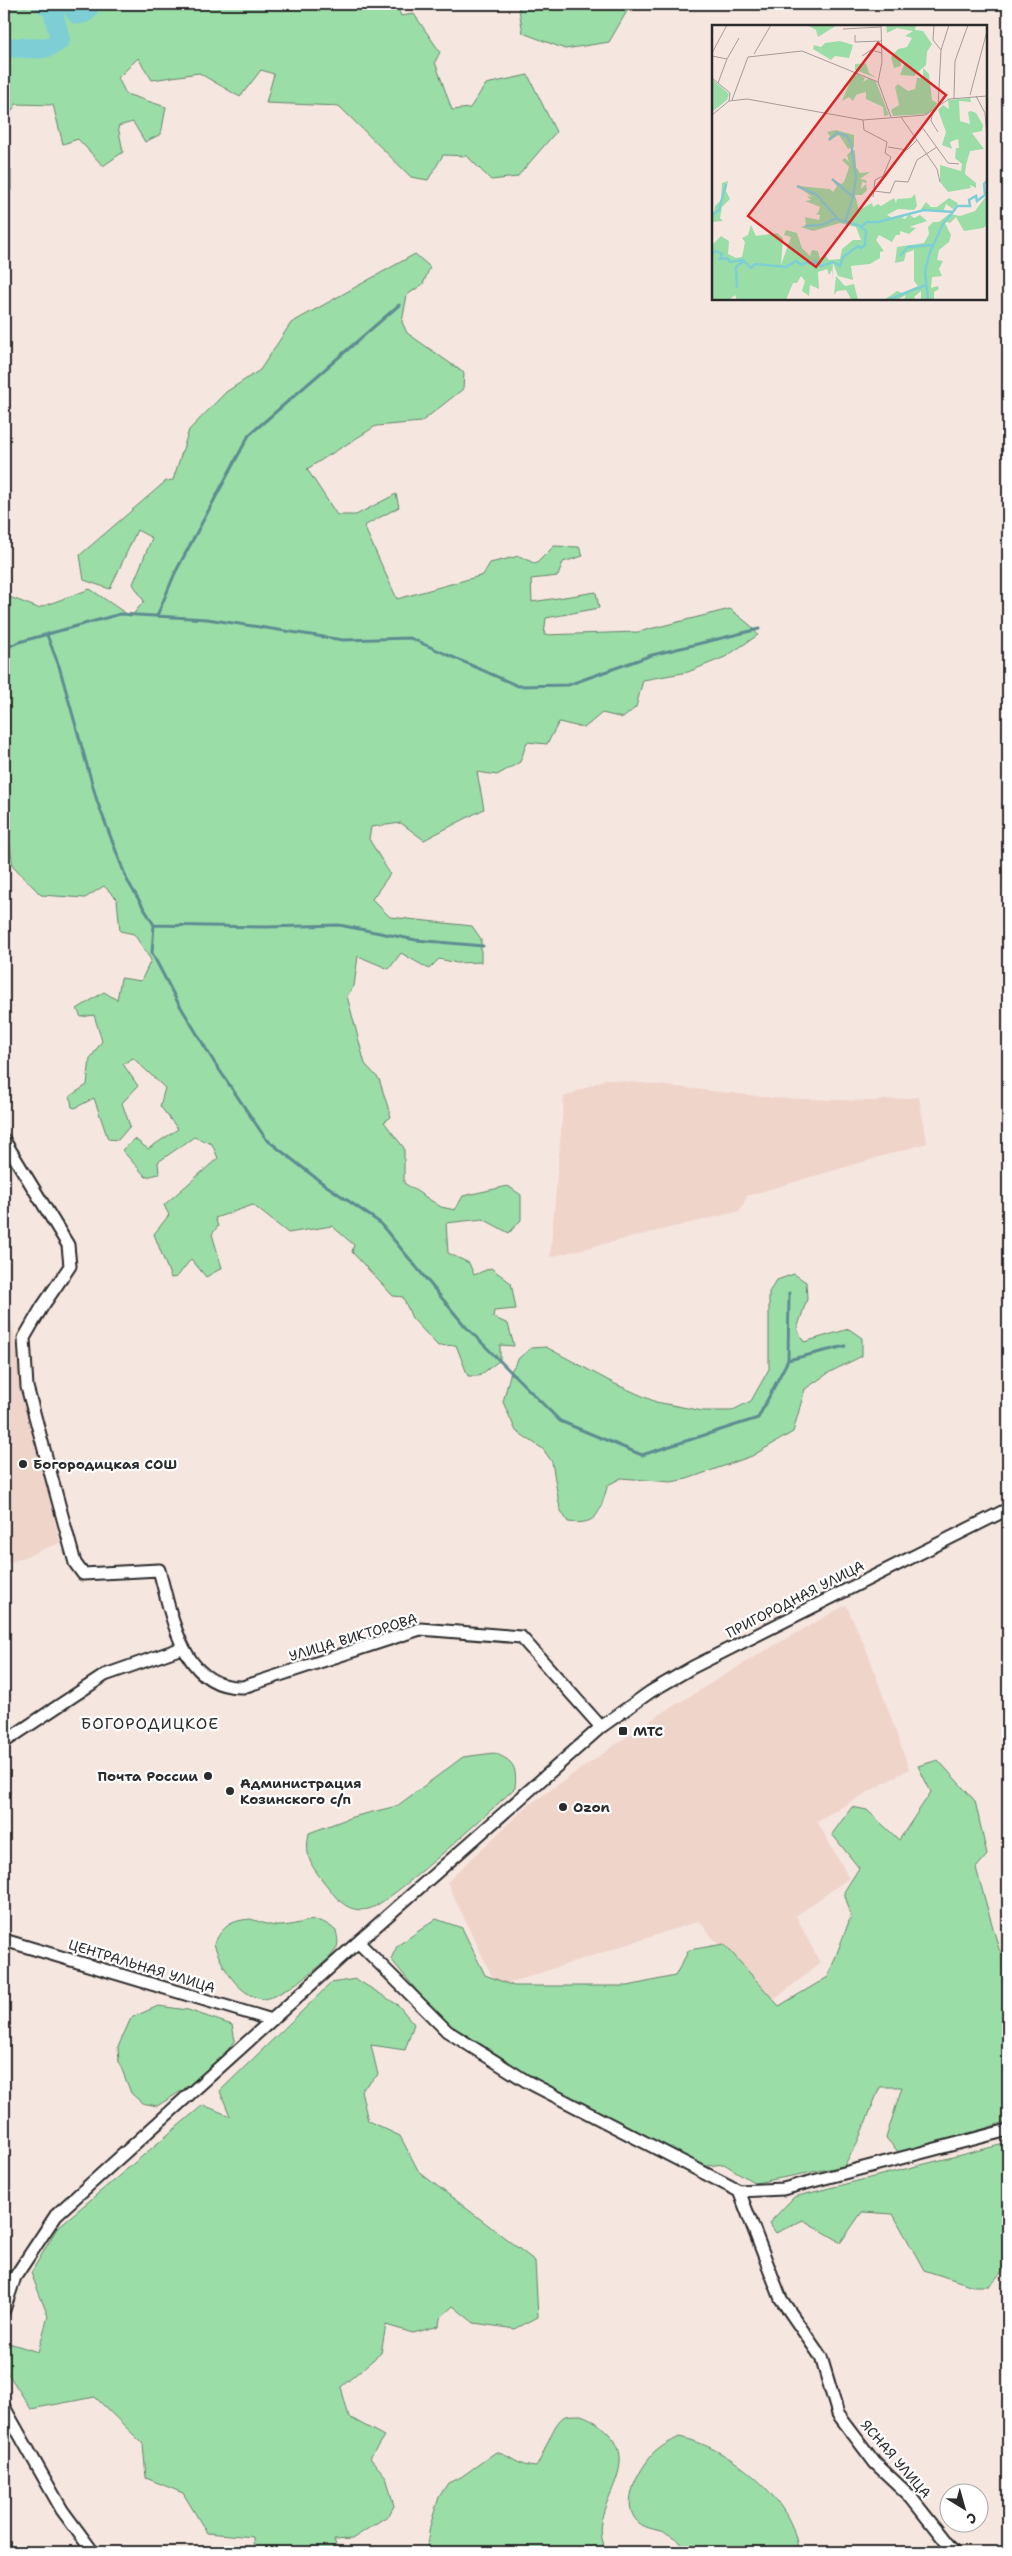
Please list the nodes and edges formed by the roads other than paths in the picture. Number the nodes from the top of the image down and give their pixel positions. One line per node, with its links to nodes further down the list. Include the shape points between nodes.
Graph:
1 (4, 1140): 3 (street, УЛИЦА ВИКТОРОВА, via 68,1245 70,1266 24,1338 27,1387 75,1563 83,1574 159,1570)
2 (1008, 1509): 4 (street, ПРИГОРОДНАЯ УЛИЦА, via 693,1667 650,1692)
3 (182, 1648): 4 (street, УЛИЦА ВИКТОРОВА, via 209,1679 232,1687 243,1687 420,1629 521,1637); 5 (street, via 105,1675)
4 (601, 1727): 7 (street, ПРИГОРОДНАЯ УЛИЦА)
5 (4, 1742)
6 (4, 1940): 8 (street, ЦЕНТРАЛЬНАЯ УЛИЦА)
7 (358, 1942): 8 (street, ПРИГОРОДНАЯ УЛИЦА); 10 (street, via 447,2031 526,2081)
8 (272, 2020): 11 (street, ПРИГОРОДНАЯ УЛИЦА, via 56,2215 15,2277)
9 (1008, 2130): 10 (street, via 783,2189)
10 (739, 2190): 14 (street, ЯСНАЯ УЛИЦА, via 781,2299 820,2357 838,2414 875,2463 909,2495)
11 (4, 2310)
12 (4, 2407): 13 (street, via 62,2510)
13 (93, 2552)
14 (954, 2552)

